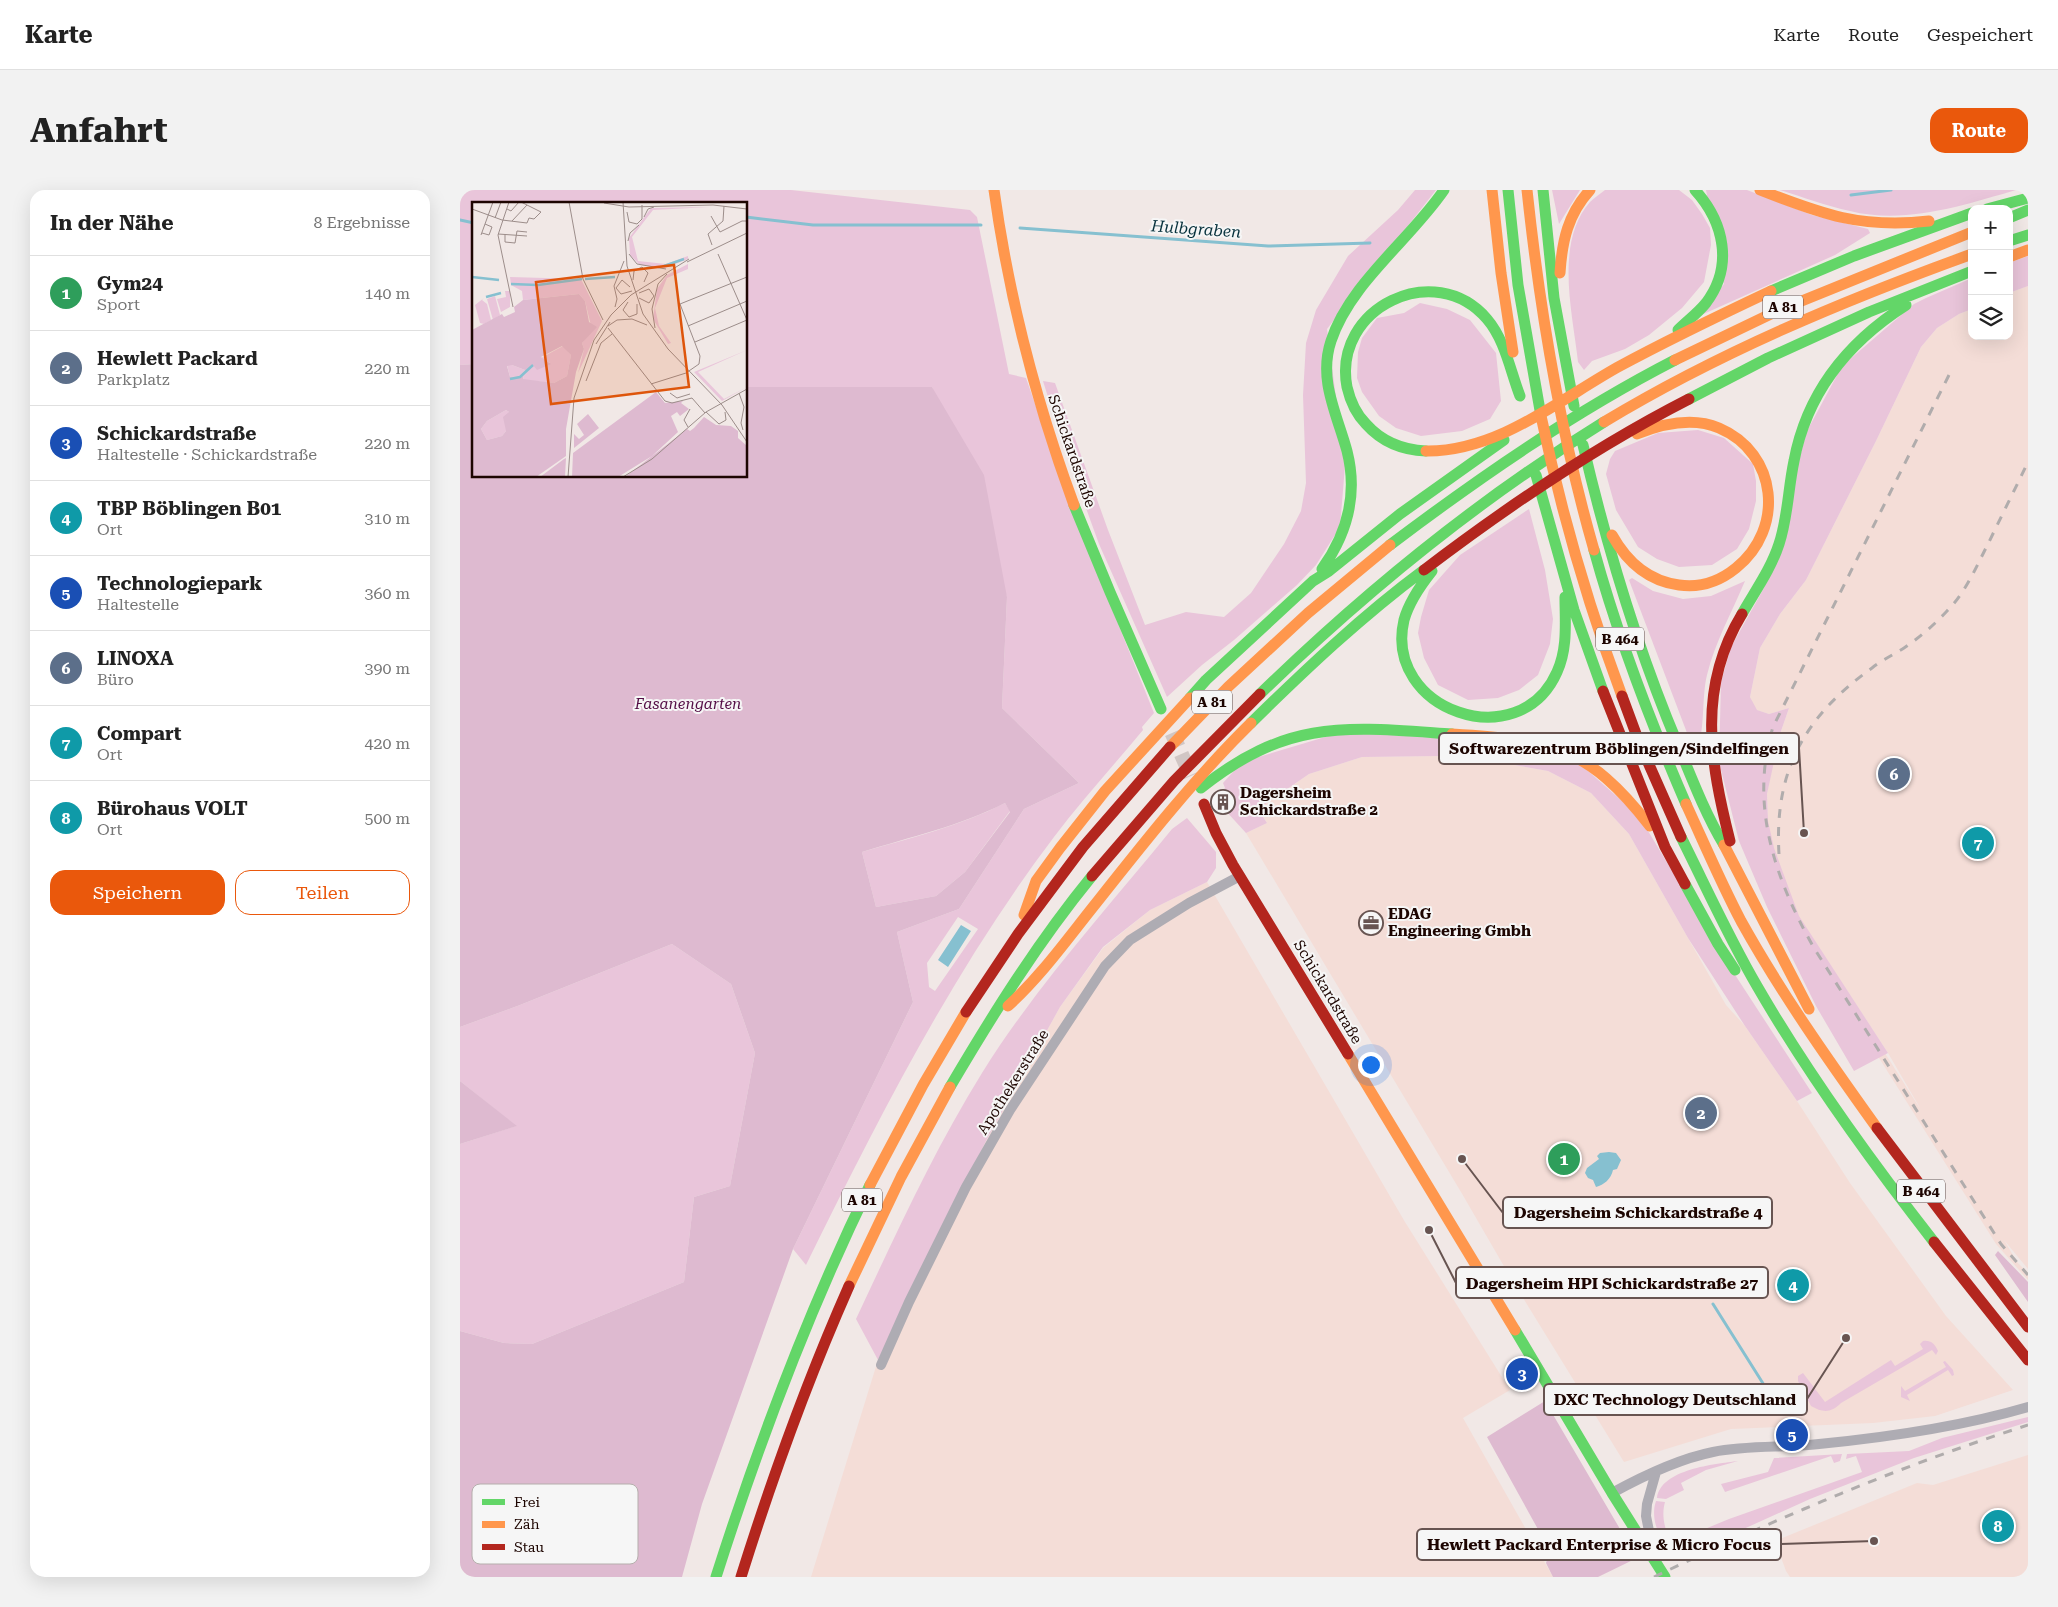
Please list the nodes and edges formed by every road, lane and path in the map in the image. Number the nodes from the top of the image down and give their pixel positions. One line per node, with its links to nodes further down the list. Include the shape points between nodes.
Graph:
1 (994, 190): 33 (main road, Schickardstraße, via 1015,312 1045,423 1083,526)
2 (1444, 190): 32 (main road, via 1419,224 1360,288 1331,341 1327,367 1328,394 1349,458 1352,493 1343,533 1333,554)
3 (1492, 190): 26 (main road, B 464)
4 (1508, 190): 41 (main road, B 464, via 1521,307 1536,398 1558,494 1598,631 1635,732 1681,837 1735,948)
5 (1527, 190): 42 (main road, B 464, via 1540,305 1564,432 1591,546 1628,661 1666,760 1724,884 1751,937)
6 (1543, 190): 24 (main road, B 464)
7 (1590, 190): 24 (main road, via 1579,201 1567,223)
8 (1696, 190): 25 (main road, via 1710,207 1720,228 1722,267 1707,301)
9 (1760, 190): 15 (main road, via 1804,207 1856,221 1900,223)
10 (2028, 198): 11 (main road)
11 (2002, 205)
12 (2028, 210): 14 (main road)
13 (1968, 214): 15 (main road)
14 (2013, 216)
15 (1956, 218): 25 (main road, via 1808,276)
16 (1968, 234): 39 (main road, A 81, via 1787,305 1672,361 1505,462 1439,508 1364,564 1252,663 1148,770 1082,848)
17 (2028, 235): 18 (main road)
18 (2013, 240)
19 (2028, 250): 21 (main road)
20 (1968, 255): 40 (main road, A 81, via 1876,289 1789,326 1680,379 1607,420 1510,483 1427,546 1338,620 1174,780 1062,916)
21 (2013, 256)
22 (1968, 273): 23 (main road)
23 (1938, 284): 28 (main road, via 1766,357 1697,392); 37 (main road, via 1865,335 1824,382 1799,436 1785,526 1776,554 1725,648 1713,694 1711,747 1720,800)
24 (1556, 306): 29 (main road, B 464)
25 (1667, 342): 27 (main road, via 1597,379)
26 (1521, 404): 27 (main road, via 1498,336 1477,308 1461,298 1432,291 1410,292 1376,308 1357,329 1346,358 1347,386 1358,414 1374,433 1398,447 1427,452); 31 (main road, B 464, via 1542,500)
27 (1499, 438): 32 (main road)
28 (1613, 443): 29 (main road, via 1673,424 1698,423 1719,428 1742,442 1762,468 1769,493 1769,519 1761,542 1736,570 1708,584 1682,586 1656,580 1633,565 1618,547); 30 (main road, via 1593,452 1514,503)
29 (1599, 513): 37 (main road, B 464, via 1624,601 1667,720 1712,822)
30 (1460, 542): 31 (main road, via 1416,592 1403,629 1403,650 1414,678 1432,700 1453,713 1482,719 1510,714 1525,708 1544,691 1558,671 1563,651); 35 (main road, via 1382,602 1302,672 1192,784)
31 (1565, 580): 36 (main road, B 464, via 1606,701)
32 (1313, 581): 39 (main road, via 1206,680 1105,791 1036,881)
33 (1161, 709)
34 (1204, 804): 38 (main road, Schickardstraße, via 1225,852)
35 (1171, 813): 36 (main road, via 1239,761 1288,738 1332,729 1359,728 1521,741 1562,751 1598,770 1629,798); 40 (main road, via 1041,974)
36 (1665, 847): 41 (main road, B 464, via 1727,958)
37 (1737, 866): 42 (main road, B 464, via 1820,1028)
38 (1240, 876): 45 (street, Apothekerstraße, via 1130,940 1105,966 1010,1110 966,1187); 48 (main road, Schickardstraße)
39 (1015, 938): 50 (main road, A 81, via 925,1081 848,1230 783,1383)
40 (989, 1021): 51 (main road, A 81, via 919,1143 852,1277 793,1423)
41 (1795, 1047): 44 (main road, B 464, via 1892,1187)
42 (1822, 1050): 43 (main road, B 464, via 1917,1185)
43 (2028, 1327)
44 (2028, 1360)
45 (882, 1365)
46 (2028, 1407): 47 (street, via 1906,1434 1714,1452)
47 (1656, 1472): 48 (street); 49 (street, via 1647,1504 1649,1531)
48 (1612, 1493): 49 (main road, Schickardstraße)
49 (1645, 1546): 52 (main road, Schickardstraße)
50 (716, 1577)
51 (741, 1577)
52 (1665, 1577)

